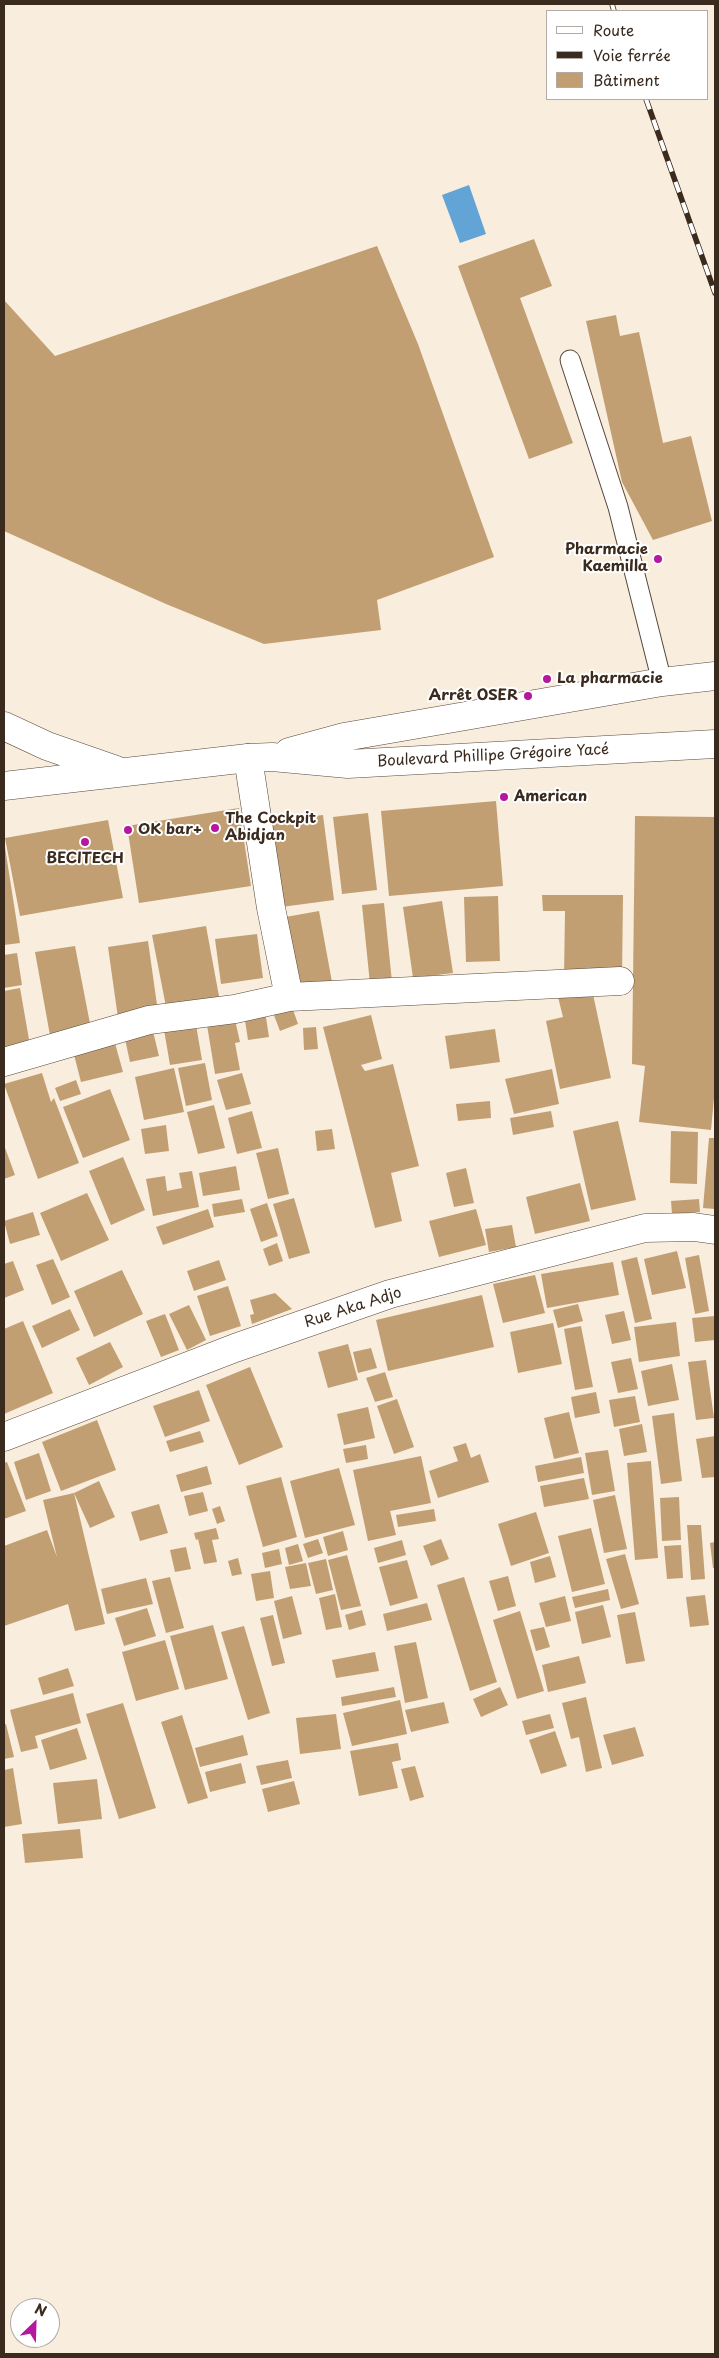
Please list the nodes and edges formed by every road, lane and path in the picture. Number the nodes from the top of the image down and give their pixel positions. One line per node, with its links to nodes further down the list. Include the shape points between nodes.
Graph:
1 (570, 360): 3 (lane, via 618,507)
2 (715, 676): 3 (street, Boulevard Phillipe Grégoire Yacé)
3 (662, 682): 6 (street, Boulevard Phillipe Grégoire Yacé, via 344,737)
4 (4, 726): 7 (street, via 46,746)
5 (715, 744): 6 (street, Boulevard Phillipe Grégoire Yacé, via 348,764)
6 (260, 758): 7 (street, Boulevard Phillipe Grégoire Yacé); 10 (street, via 272,908)
7 (122, 772): 8 (street, Boulevard Phillipe Grégoire Yacé)
8 (4, 786)
9 (620, 981): 10 (street)
10 (289, 997): 11 (street, via 235,1009 149,1020)
11 (4, 1062)
12 (715, 1230): 13 (street, Rue Aka Adjo, via 644,1228 390,1294 235,1348)
13 (4, 1437)

